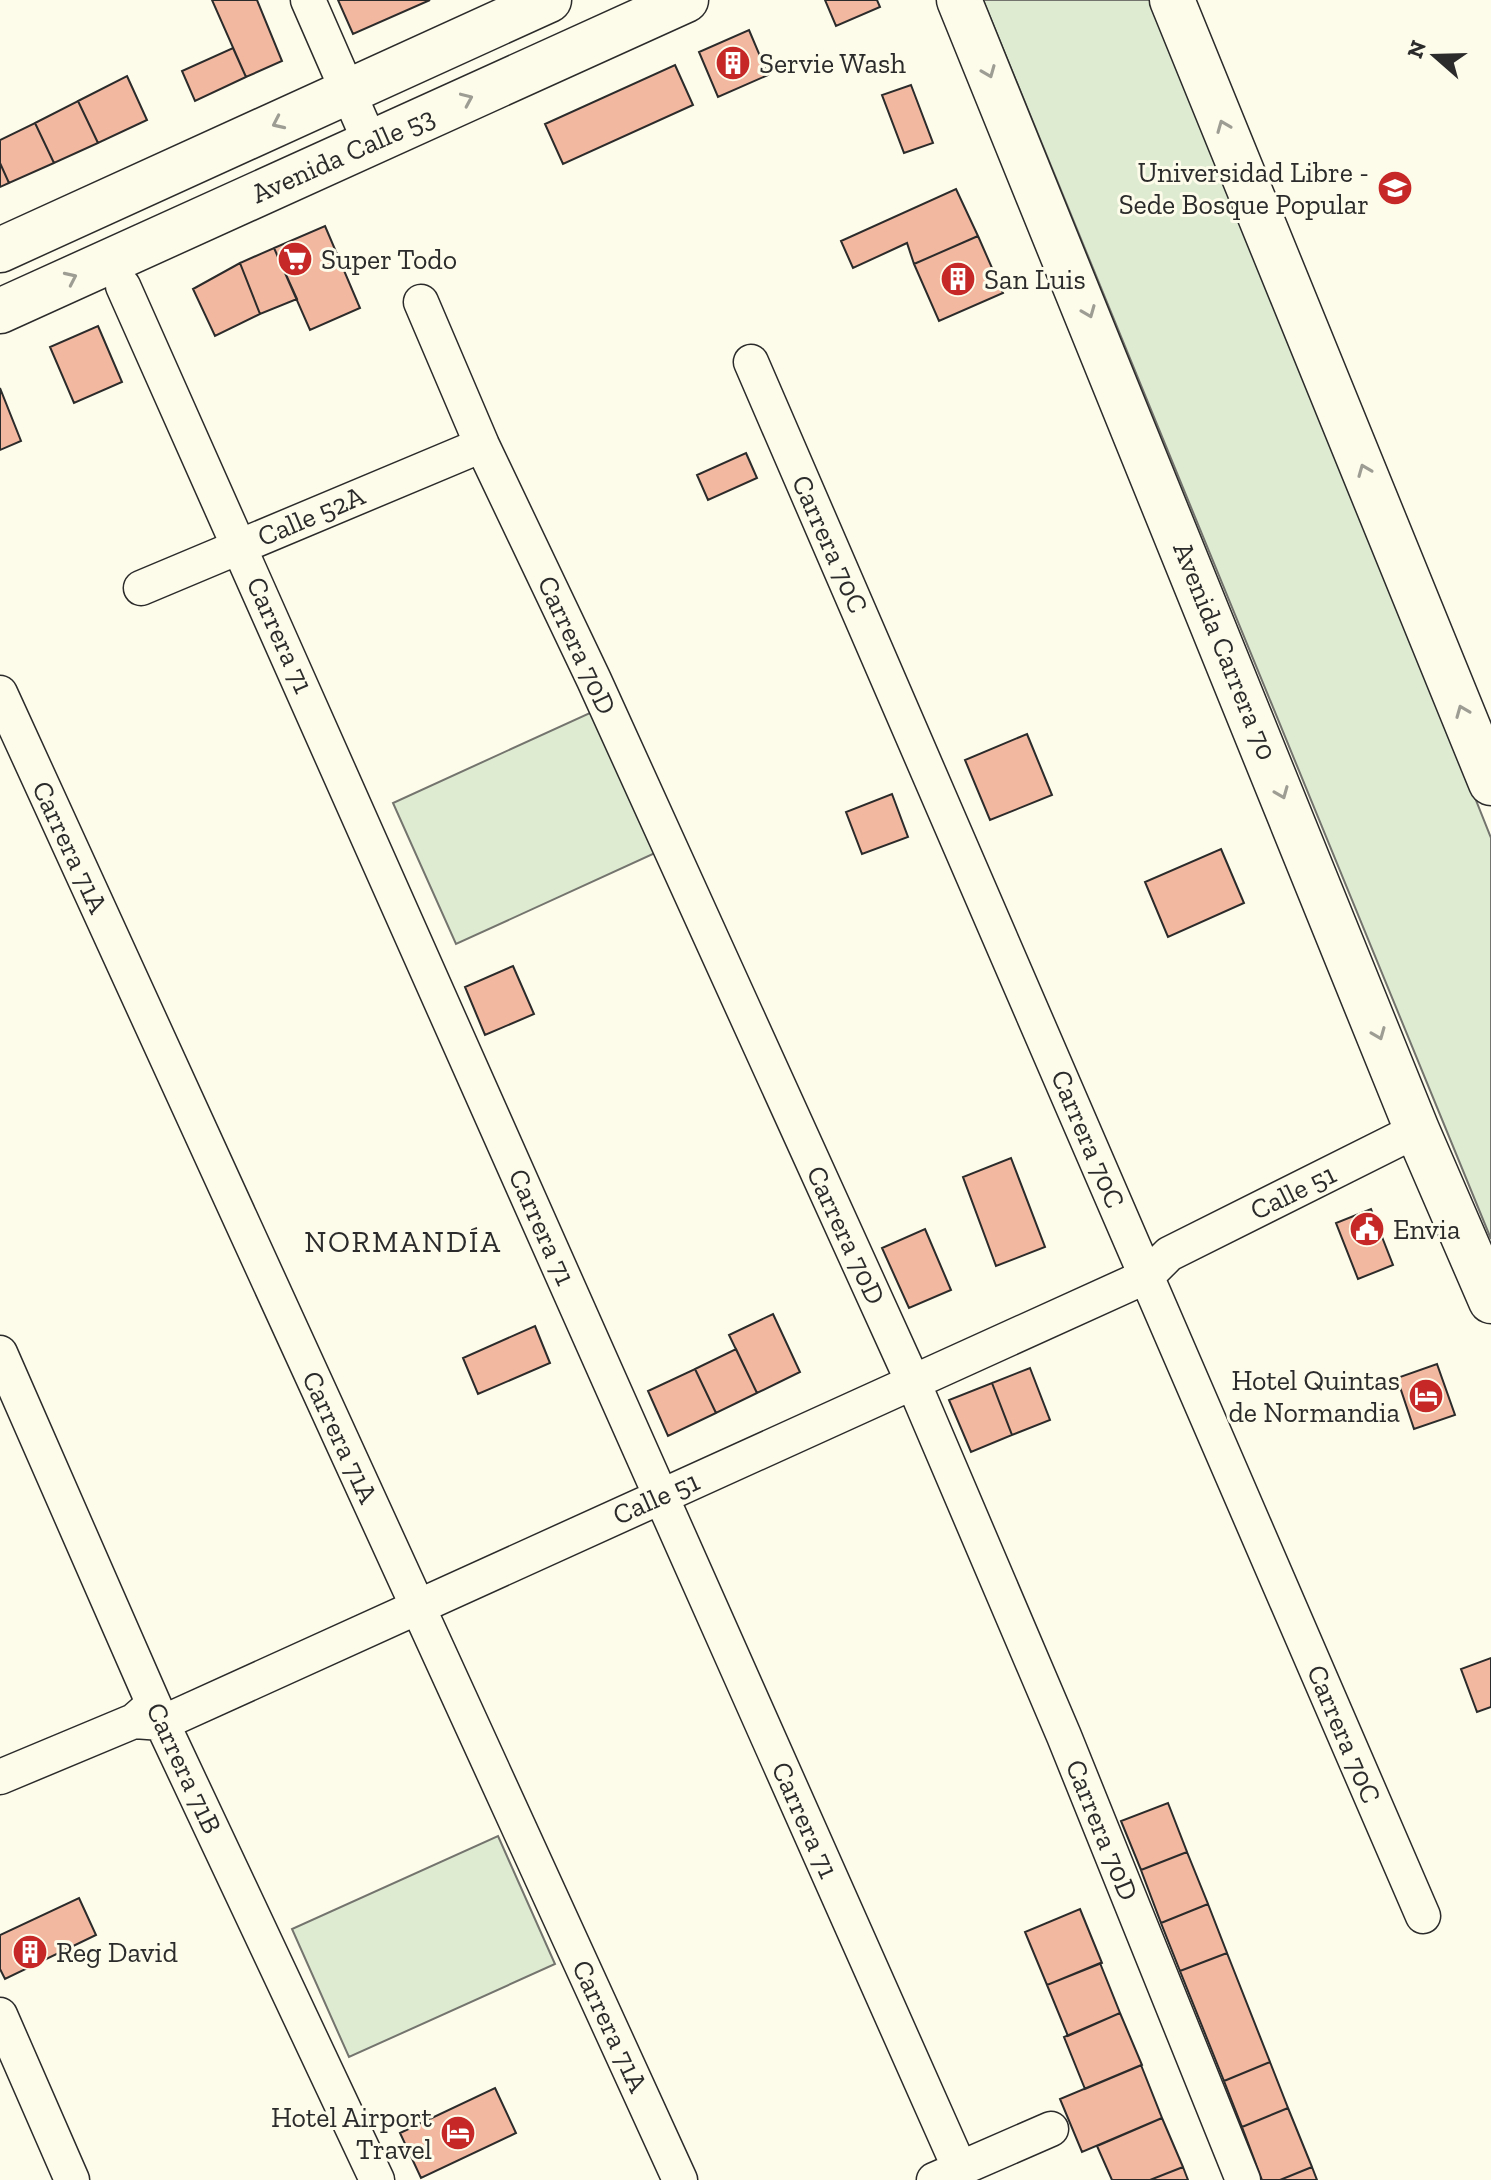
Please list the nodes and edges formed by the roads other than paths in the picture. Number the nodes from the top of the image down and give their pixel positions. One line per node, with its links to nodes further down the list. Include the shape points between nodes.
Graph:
1 (308, 0): 6 (street)
2 (549, 0): 6 (main road, Avenida Calle 53)
3 (686, 0): 7 (main road, Avenida Calle 53, one-way to 3)
4 (959, 0): 18 (main road, Avenida Carrera 70, one-way to 18)
5 (1172, 0): 17 (main road, one-way to 5)
6 (349, 91): 7 (street); 8 (main road, Avenida Calle 53, one-way to 8)
7 (370, 142): 11 (main road, Avenida Calle 53, one-way to 7)
8 (0, 250)
9 (123, 286): 14 (street, Carrera 71)
10 (421, 302): 13 (street, Carrera 70D)
11 (0, 311)
12 (751, 362): 19 (street, Carrera 70C)
13 (482, 445): 14 (street, Calle 52A); 22 (street, Carrera 70D)
14 (240, 546): 15 (street, Calle 52A); 23 (street, Carrera 71)
15 (141, 588)
16 (0, 693): 24 (street, Carrera 71A)
17 (1491, 783)
18 (1417, 1130): 19 (street, Calle 51); 20 (main road, Avenida Carrera 70)
19 (1151, 1262): 22 (street, Calle 51); 27 (street, Carrera 70C)
20 (1491, 1301)
21 (0, 1353): 25 (street, Carrera 71B)
22 (909, 1373): 23 (street, Calle 51); 34 (street, Carrera 70D, via 1064,1736)
23 (657, 1487): 24 (street, Calle 51); 30 (street, Carrera 71)
24 (414, 1597): 25 (street, Calle 51); 33 (street, Carrera 71A)
25 (150, 1716): 26 (street, Calle 51); 32 (street, Carrera 71B)
26 (0, 1777)
27 (1423, 1916)
28 (0, 2015): 31 (street)
29 (1051, 2129): 30 (street)
30 (947, 2174)
31 (72, 2180)
32 (377, 2180)
33 (680, 2180)
34 (1243, 2180)

